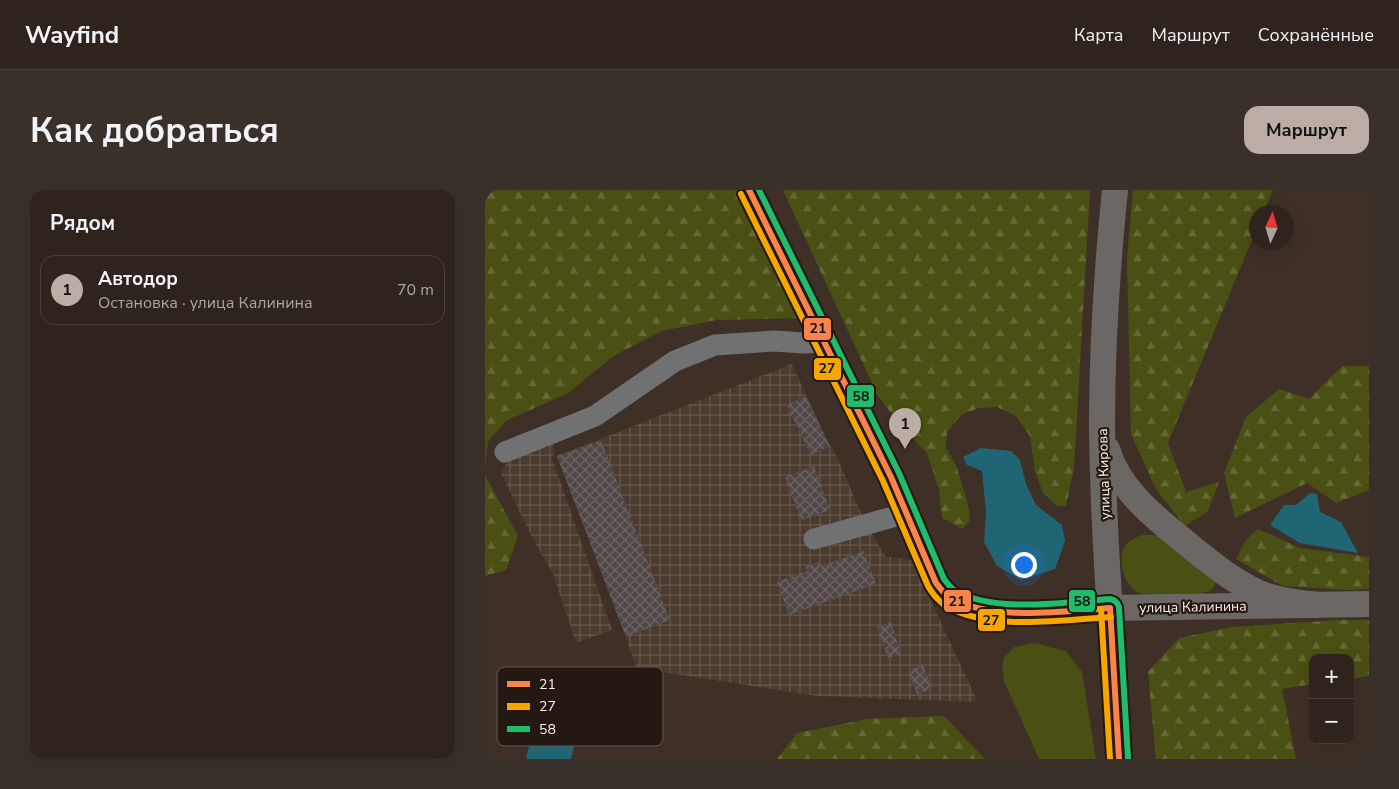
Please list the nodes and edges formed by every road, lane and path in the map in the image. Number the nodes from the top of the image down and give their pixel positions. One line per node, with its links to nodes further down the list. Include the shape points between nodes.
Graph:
1 (749, 190): 3 (street)
2 (1115, 190): 4 (main road, улица Кирова, via 1103,343)
3 (824, 342): 5 (street, via 715,345 675,361 595,416); 6 (street)
4 (1103, 426): 9 (main road, via 1104,440 1114,467 1134,496 1166,526 1240,583 1278,599); 10 (main road, улица Кирова)
5 (505, 452)
6 (907, 513): 7 (street); 10 (street, улица Калинина, via 936,583 949,597 987,610 1021,613)
7 (813, 539)
8 (1369, 604): 9 (main road, улица Калинина)
9 (1319, 605): 10 (main road, улица Калинина)
10 (1110, 608): 11 (main road, улица Кирова)
11 (1119, 759)

